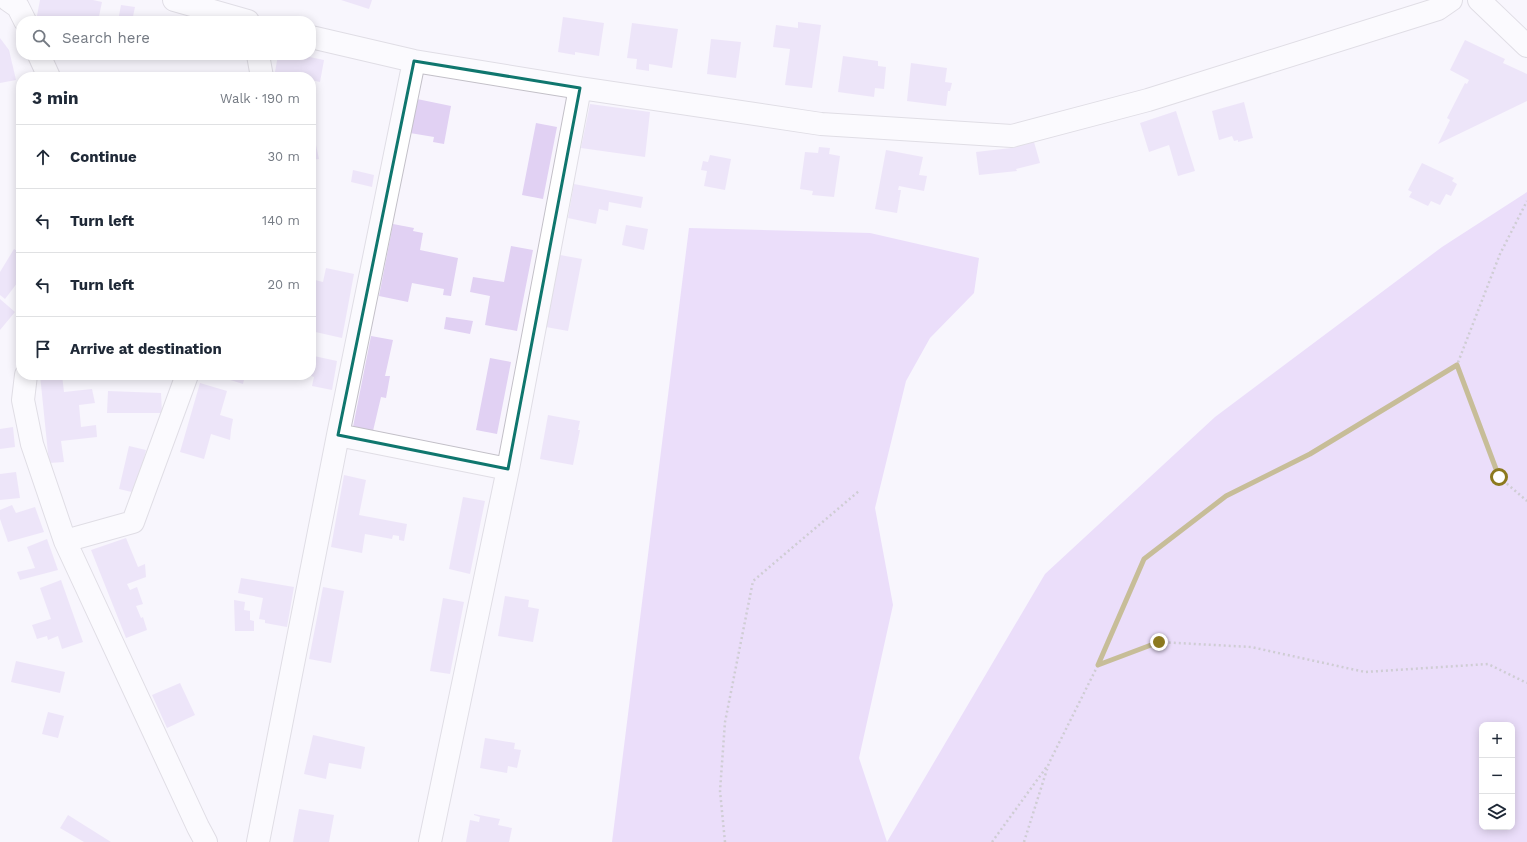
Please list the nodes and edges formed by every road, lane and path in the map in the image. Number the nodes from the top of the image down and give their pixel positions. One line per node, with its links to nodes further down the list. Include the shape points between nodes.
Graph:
1 (8, 0): 5 (street, via 18,7)
2 (174, 0): 6 (street)
3 (1450, 0): 14 (street, via 1438,9 1148,100 1012,136 821,124)
4 (1479, 0): 8 (street)
5 (22, 16)
6 (230, 16)
7 (316, 38): 11 (street)
8 (1527, 46)
9 (42, 60): 12 (street)
10 (259, 60): 13 (street)
11 (414, 61): 14 (street); 19 (street)
12 (47, 72)
13 (261, 72)
14 (580, 88): 20 (street)
15 (1527, 201): 16 (path, via 1500,254)
16 (1457, 365): 22 (path, via 1499,477); 24 (path, via 1310,454 1226,496 1144,559)
17 (25, 380): 23 (street, via 23,400 32,444)
18 (185, 380): 23 (street, via 133,522)
19 (338, 435): 20 (street); 28 (street)
20 (508, 469): 29 (street)
21 (859, 491): 30 (path, via 753,582 725,722 720,791)
22 (1527, 501)
23 (65, 541): 27 (street)
24 (1098, 665): 25 (path, via 1159,642 1251,647 1365,672 1488,664); 26 (path)
25 (1527, 683)
26 (1049, 763): 31 (path); 32 (path)
27 (206, 842)
28 (258, 842)
29 (430, 842)
30 (724, 842)
31 (992, 842)
32 (1024, 842)

